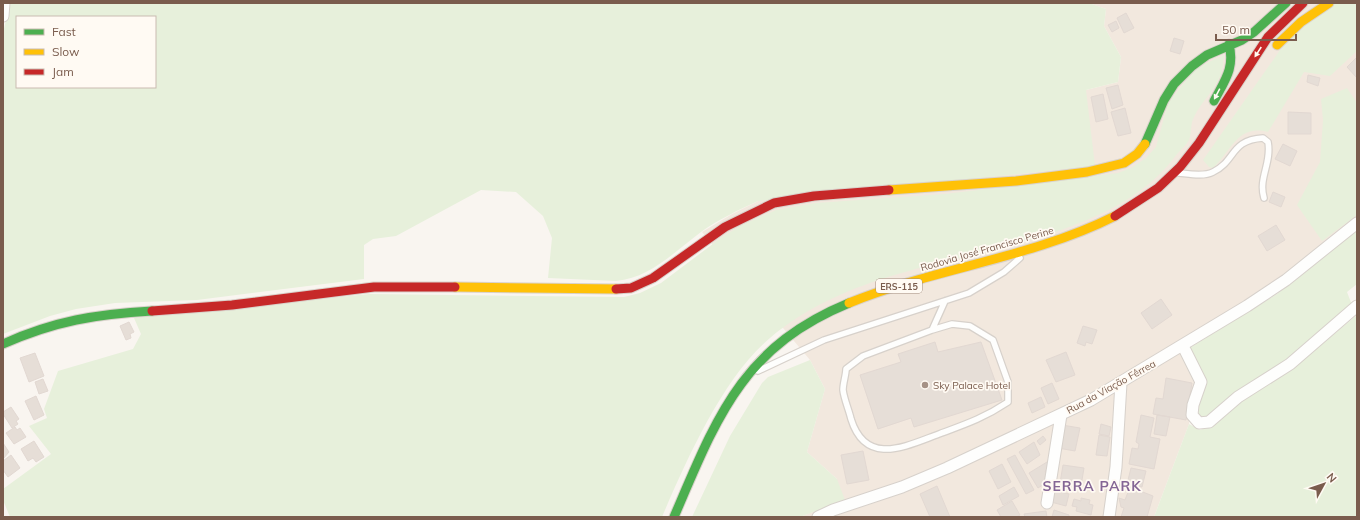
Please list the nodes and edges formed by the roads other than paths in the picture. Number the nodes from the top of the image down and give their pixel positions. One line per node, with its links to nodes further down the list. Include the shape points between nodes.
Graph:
1 (4, 3): 5 (street)
2 (1286, 3): 6 (main road, via 1254,32 1242,40)
3 (1303, 3): 7 (main road, Rodovia José Francisco Perine / ERS-115, one-way to 7, via 1268,37)
4 (1330, 3): 7 (main road, Rodovia José Francisco Perine / ERS-115, via 1293,29)
5 (3, 16)
6 (1229, 44): 8 (main road, one-way to 8, via 1232,57 1229,73 1204,119); 16 (main road, via 1207,55 1174,84 1164,100 1147,141 1137,154 1124,163 1087,172 1016,182 814,196 774,203 725,227 653,278 631,288 607,290 388,286 210,307 88,316 36,329)
7 (1223, 106): 8 (main road, Rodovia José Francisco Perine / ERS-115)
8 (1199, 143): 9 (main road, Rodovia José Francisco Perine / ERS-115)
9 (1174, 173): 10 (lane, via 1213,172 1246,140 1263,138 1268,142 1270,153 1260,187); 12 (main road, Rodovia José Francisco Perine / ERS-115, via 1160,187 1118,215 1074,235)
10 (1264, 198)
11 (1357, 223): 17 (street, Rua da Viação Fêrrea, via 1286,280)
12 (1030, 248): 13 (lane, via 1004,272 969,293); 18 (main road, Rodovia José Francisco Perine / ERS-115, via 865,296 838,307 811,320 769,350)
13 (945, 301): 15 (lane); 18 (lane, via 824,340)
14 (1357, 306): 17 (street, via 1290,364 1238,397 1204,424 1199,423 1192,415 1201,382)
15 (932, 330): 15 (lane, via 952,324 970,326 993,340 1008,382 1008,402 986,416 900,448 882,449 868,446 855,432 850,416 843,390 846,369 863,356)
16 (3, 344)
17 (1183, 346): 19 (street, Rua da Viação Fêrrea)
18 (747, 376): 22 (main road, Rodovia José Francisco Perine / ERS-115, via 715,425)
19 (1121, 383): 20 (street, Rua da Viação Fêrrea); 24 (street, via 1116,467)
20 (1061, 415): 21 (street); 23 (street, Rua da Viação Fêrrea, via 908,484)
21 (1047, 503)
22 (674, 517)
23 (818, 517)
24 (1109, 517)

